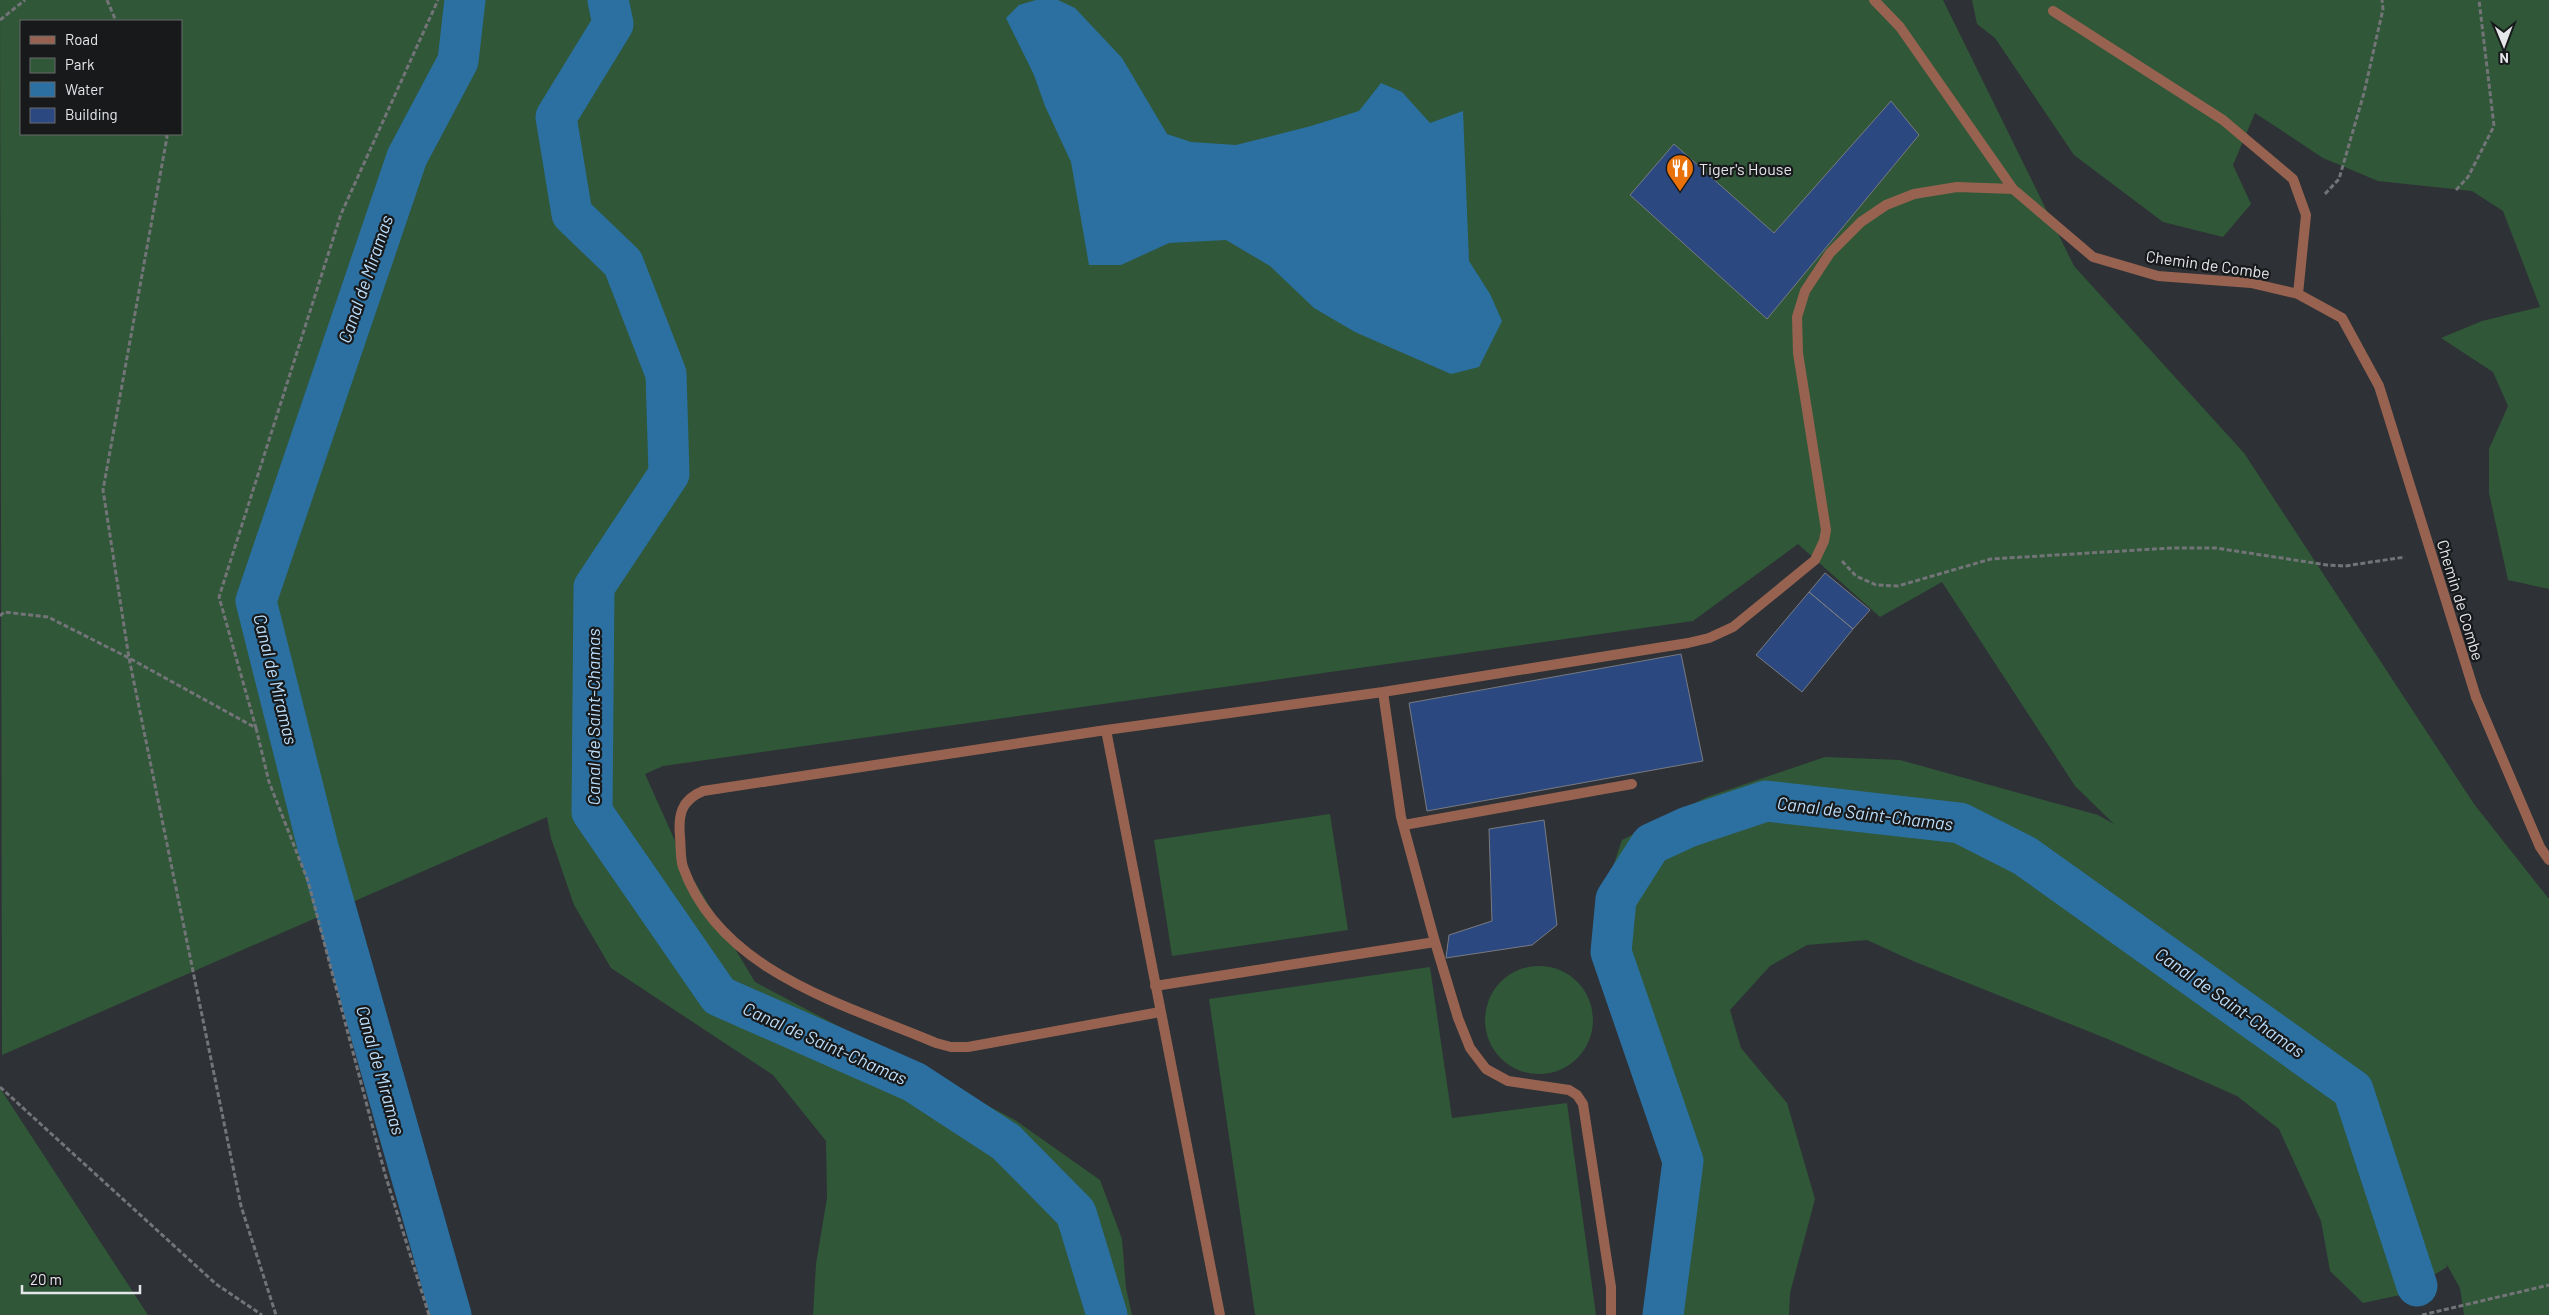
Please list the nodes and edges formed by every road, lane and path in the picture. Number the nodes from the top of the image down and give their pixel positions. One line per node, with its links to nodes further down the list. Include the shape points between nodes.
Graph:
1 (25, 0): 8 (path)
2 (107, 0): 9 (path)
3 (438, 0): 20 (path, via 340,214 219,598)
4 (1874, 0): 11 (street, Chemin de Combe, via 1900,27)
5 (2382, 0): 13 (path, via 2383,9 2364,93 2339,179)
6 (2480, 0): 12 (path, via 2494,126 2468,177)
7 (2053, 11): 13 (street, via 2223,120 2293,179)
8 (0, 20)
9 (116, 20)
10 (166, 135): 18 (path, via 103,490)
11 (2013, 189): 14 (street, Chemin de Combe, via 2093,257 2158,276 2251,283); 15 (street, via 1957,187 1914,194 1886,205 1861,222 1830,252 1805,291 1797,317 1798,353 1826,530)
12 (2456, 190)
13 (2306, 215): 14 (street)
14 (2298, 294): 16 (street, Chemin de Combe, via 2342,318 2379,386)
15 (1824, 542): 16 (path, via 1856,576 1876,585 1898,586 1992,559 2216,548 2345,566); 19 (street, via 1815,560 1733,627 1709,638)
16 (2430, 553): 24 (street, Chemin de Combe, via 2476,697 2540,847)
17 (0, 616): 18 (path, via 4,612 48,617)
18 (129, 658): 20 (path); 31 (path, via 241,1206)
19 (1383, 692): 21 (street); 23 (street)
20 (256, 728): 32 (path, via 269,782 308,882 385,1174)
21 (1106, 730): 26 (street); 27 (street, via 703,791 690,796 682,809 679,829 682,865 696,896 714,923 751,956 798,985 936,1043 968,1047)
22 (1632, 784): 23 (street)
23 (1404, 825): 25 (street)
24 (2549, 860)
25 (1435, 942): 26 (street); 34 (street, via 1470,1048 1486,1069 1508,1081 1569,1090 1583,1104 1611,1287)
26 (1155, 986): 27 (street)
27 (1160, 1012): 33 (street)
28 (0, 1087): 30 (path, via 216,1284)
29 (2549, 1285): 35 (path)
30 (262, 1315)
31 (276, 1315)
32 (428, 1315)
33 (1220, 1315)
34 (1610, 1315)
35 (2422, 1315)

